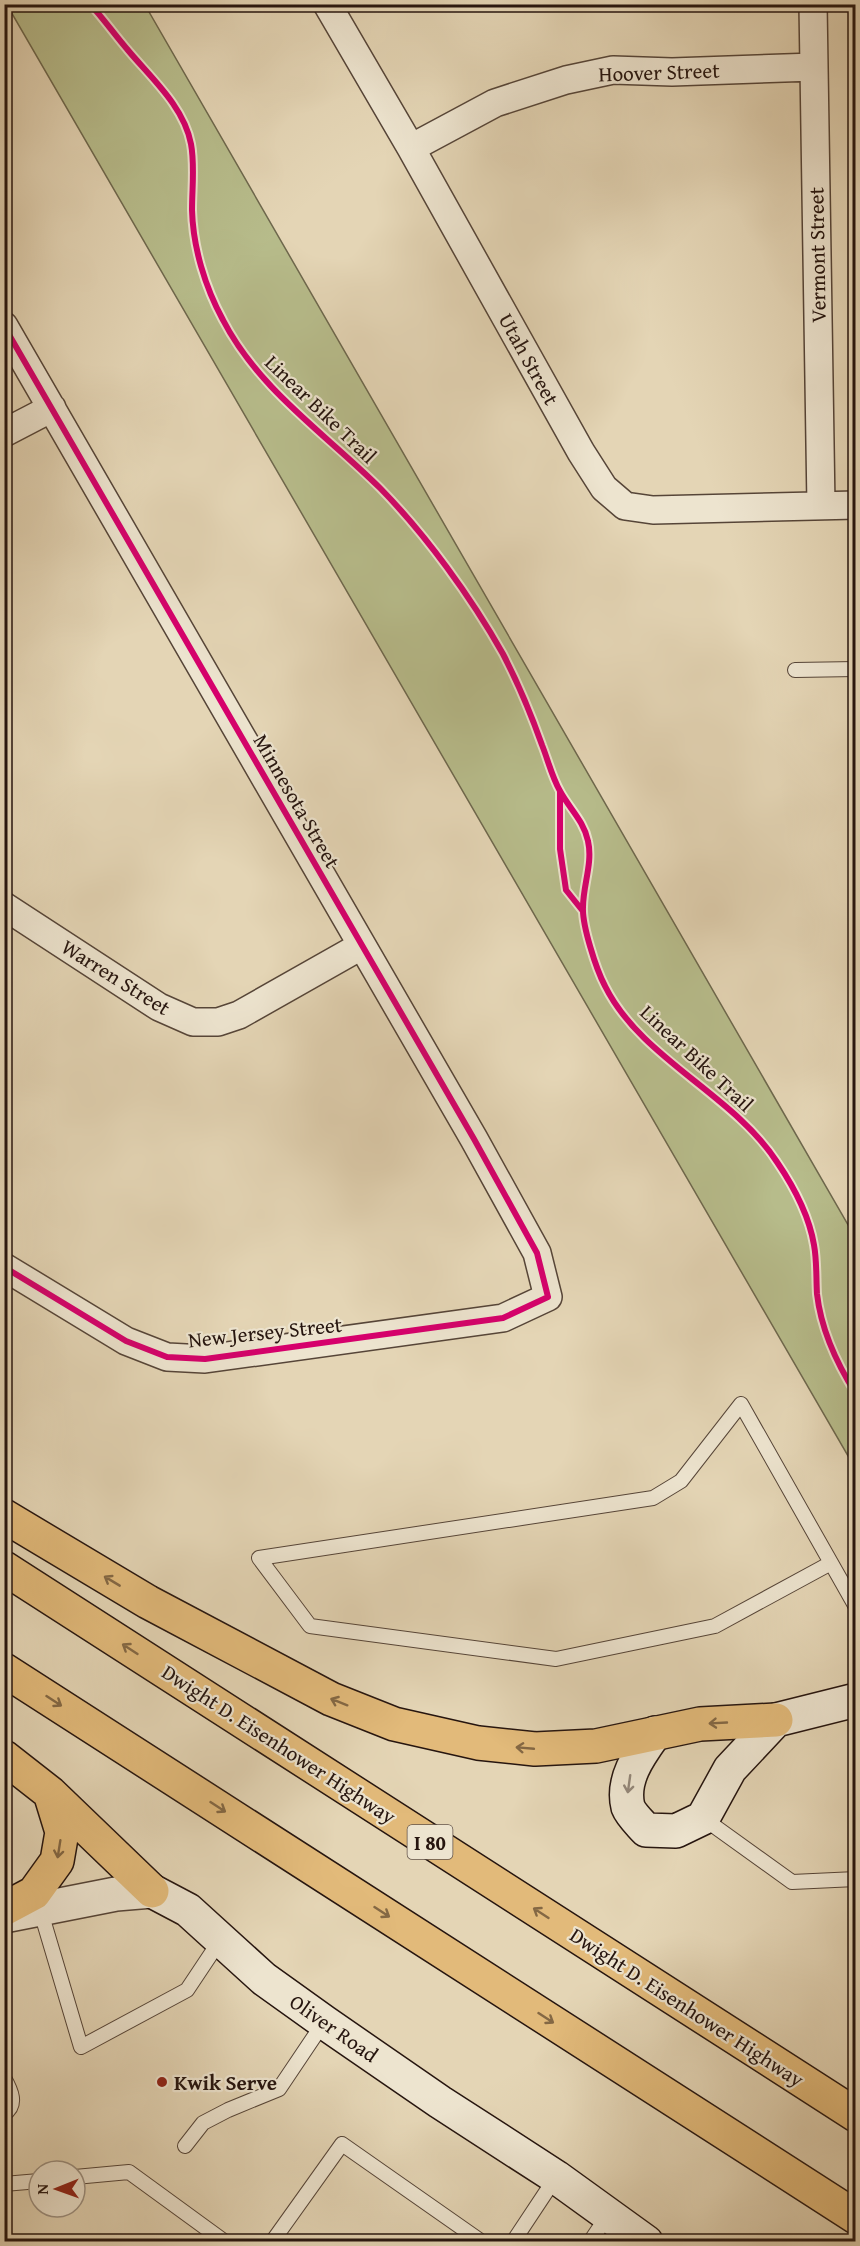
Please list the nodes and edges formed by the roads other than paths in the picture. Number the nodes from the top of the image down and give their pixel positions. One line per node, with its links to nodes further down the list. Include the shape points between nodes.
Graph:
1 (327, 4): 4 (street, Utah Street)
2 (813, 4): 3 (street, Vermont Street)
3 (814, 67): 4 (street, Hoover Street, via 613,70 566,80 495,103); 9 (street, Vermont Street)
4 (411, 148): 9 (street, Utah Street, via 604,488 625,506 653,510)
5 (4, 326): 6 (street, Minnesota Street)
6 (52, 408): 7 (street); 13 (street, Minnesota Street)
7 (4, 433)
8 (855, 505): 9 (street, Utah Street)
9 (820, 506)
10 (855, 669): 11 (lane)
11 (795, 670)
12 (4, 906): 13 (street, Warren Street, via 159,1008 193,1022 218,1022 239,1015)
13 (361, 946): 15 (street, Minnesota Street, via 537,1252)
14 (4, 1267): 15 (street, New Jersey Street, via 126,1341 167,1357 205,1359 503,1318)
15 (548, 1297)
16 (4, 1516): 23 (highway, one-way to 16, via 596,1746 535,1749 478,1743 394,1724 331,1699 148,1602)
17 (831, 1563): 17 (lane, via 741,1404 681,1481 653,1498 259,1558 310,1626 556,1659 715,1626); 19 (lane)
18 (4, 1568): 36 (highway, Dwight D. Eisenhower Highway / I 80, one-way to 18)
19 (855, 1607)
20 (4, 1670): 43 (highway, one-way to 43)
21 (855, 1700): 22 (main road)
22 (776, 1720): 23 (highway, one-way to 23, via 700,1724); 26 (main road, via 730,1769)
23 (655, 1733): 26 (main road, one-way to 26, via 639,1754 627,1782 628,1809 646,1830 676,1831)
24 (4, 1757): 25 (highway)
25 (50, 1793): 28 (highway); 30 (highway, one-way to 30, via 62,1832 57,1861 34,1893)
26 (703, 1818): 27 (lane, via 792,1882)
27 (855, 1879)
28 (152, 1891): 29 (main road); 32 (main road, Oliver Road, via 188,1910)
29 (40, 1909): 31 (main road); 32 (lane, via 81,2047 187,1990)
30 (4, 1910)
31 (4, 1916)
32 (221, 1939): 33 (main road, Oliver Road, via 264,1979)
33 (324, 2022): 37 (lane, via 279,2090 204,2123); 39 (main road, Oliver Road)
34 (4, 2078): 35 (lane, via 13,2096 12,2106)
35 (4, 2114)
36 (855, 2115)
37 (186, 2146)
38 (87, 2176): 45 (lane, via 129,2172)
39 (556, 2177): 42 (main road, Oliver Road); 48 (lane)
40 (27, 2182): 41 (lane)
41 (4, 2184)
42 (608, 2215): 49 (lane); 50 (main road, Oliver Road)
43 (855, 2217)
44 (209, 2241): 45 (lane)
45 (225, 2241)
46 (272, 2241): 47 (lane, via 342,2144)
47 (482, 2241)
48 (513, 2241)
49 (590, 2241)
50 (646, 2241)

